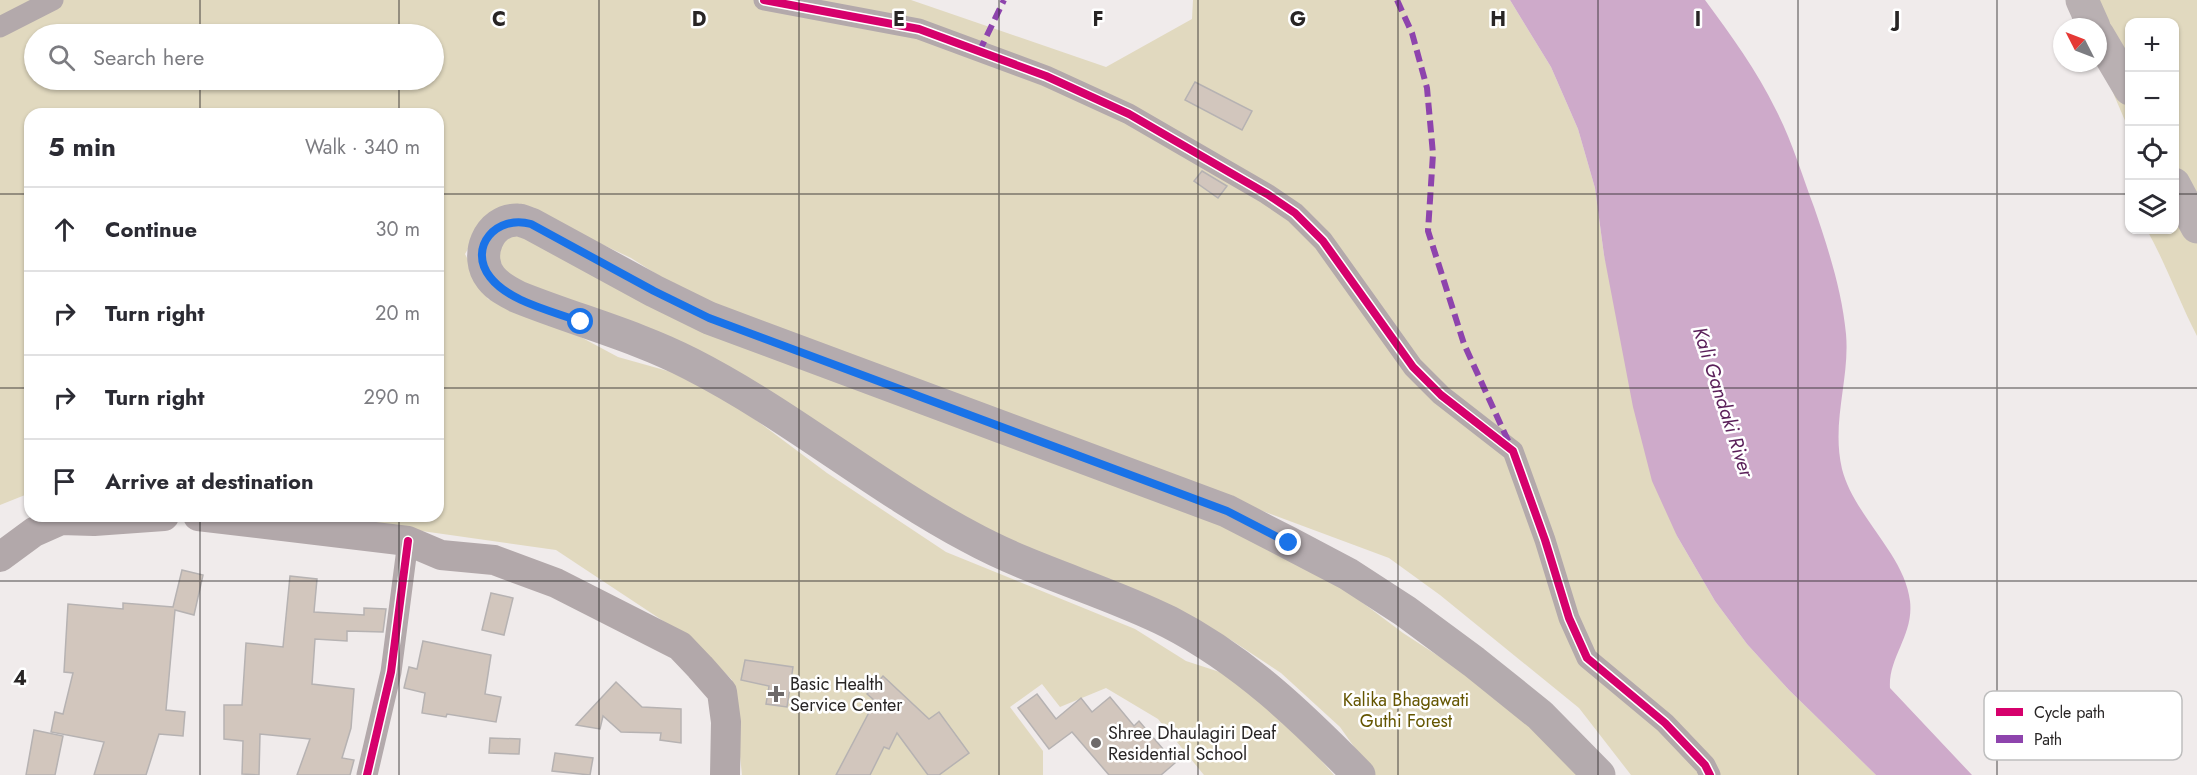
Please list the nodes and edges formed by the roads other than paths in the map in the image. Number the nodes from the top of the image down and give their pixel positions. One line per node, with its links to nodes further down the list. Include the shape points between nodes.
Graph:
1 (53, 0): 5 (street)
2 (764, 0): 18 (street, via 919,29 1046,76 1129,114 1295,213 1323,241 1413,367 1441,395 1513,451 1569,618 1587,658 1665,723)
3 (2082, 0): 4 (highway)
4 (2090, 18)
5 (0, 27)
6 (2107, 50): 7 (highway)
7 (2125, 81)
8 (2179, 191): 9 (highway)
9 (2197, 227)
10 (56, 522): 13 (main road, via 34,532)
11 (248, 522): 12 (main road)
12 (408, 541): 14 (street, via 391,672); 15 (main road, via 441,555 494,560 530,571 680,646 722,692)
13 (0, 557)
14 (367, 775)
15 (725, 775)
16 (1359, 775): 17 (main road, via 1306,722 1219,651 1167,622 1031,567 971,538 691,364 502,288 484,266 484,244 505,223 518,220 531,224 709,318 1227,511 1347,573 1405,611 1540,715)
17 (1599, 775)
18 (1710, 775)

